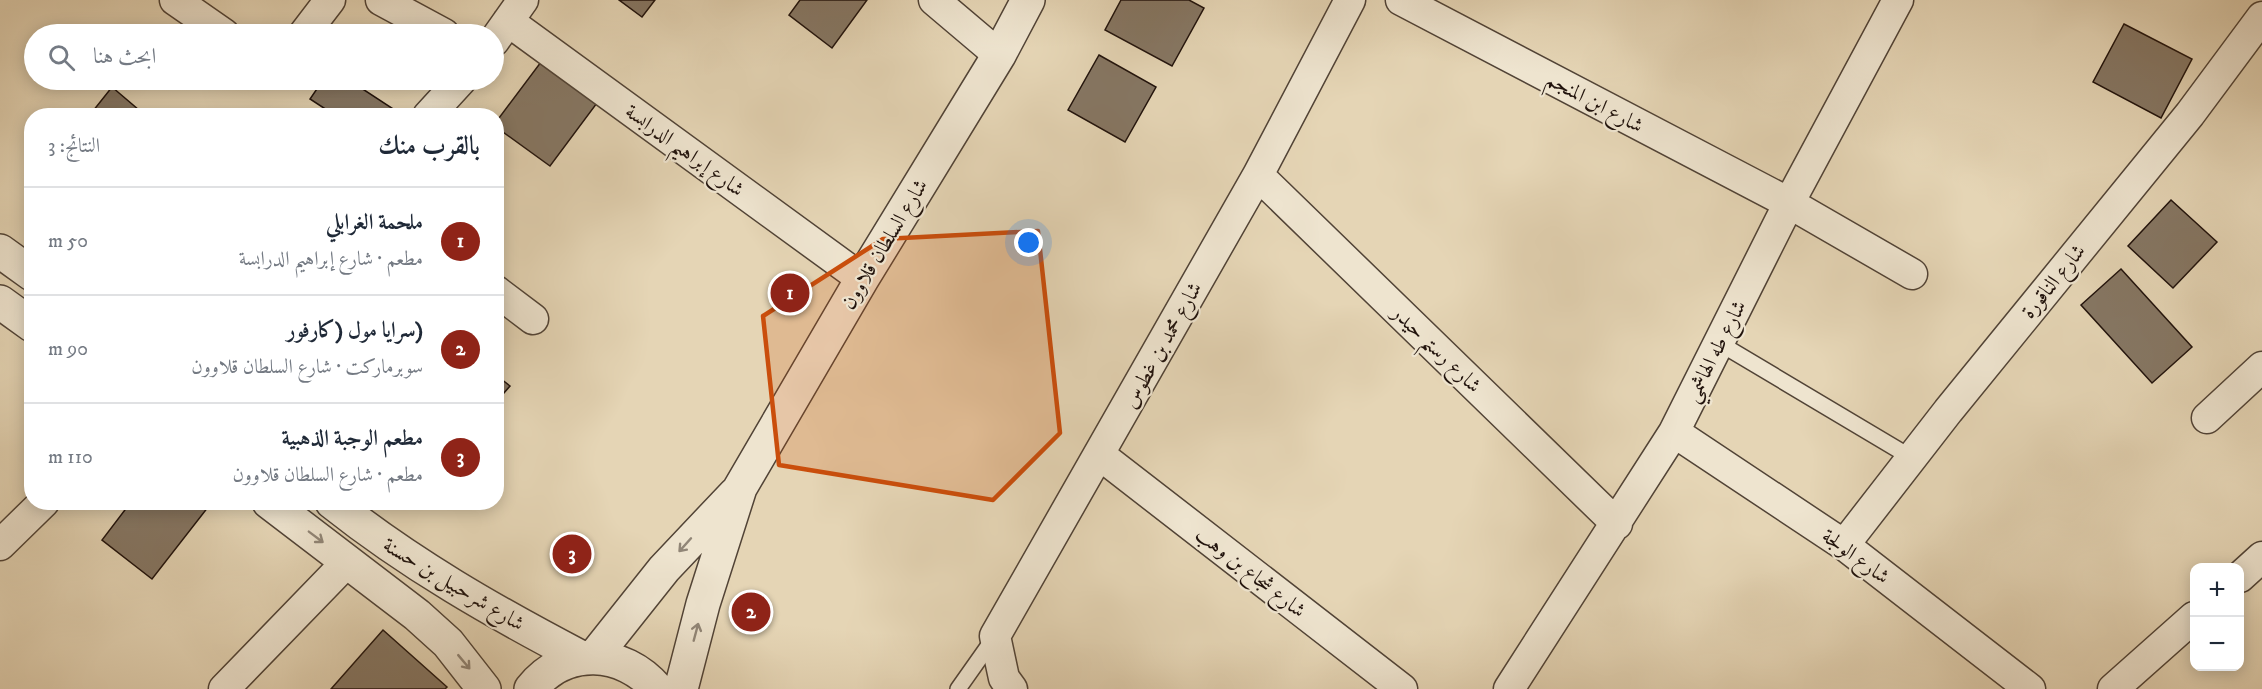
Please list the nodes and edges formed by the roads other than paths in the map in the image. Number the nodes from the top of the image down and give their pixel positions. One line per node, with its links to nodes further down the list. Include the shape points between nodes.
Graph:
1 (175, 0): 11 (street)
2 (330, 0): 12 (street)
3 (381, 0): 13 (street)
4 (934, 0): 14 (street)
5 (1028, 0): 14 (street, شارع السلطان قلاوون)
6 (1350, 0): 17 (street, شارع محمد بن غطوس)
7 (1401, 0): 18 (street, شارع ابن المنجم)
8 (1898, 0): 18 (street, شارع طه الهاشمي)
9 (2262, 17): 32 (street, شارع الناقورة, via 2190,114)
10 (508, 20): 22 (street, شارع إبراهيم الدرابسة)
11 (210, 24)
12 (312, 24)
13 (425, 24)
14 (999, 54): 22 (street, شارع السلطان قلاوون)
15 (452, 90): 16 (street)
16 (435, 108)
17 (1258, 175): 31 (street, شارع محمد بن غطوس); 37 (street, شارع رستم حيدر)
18 (1789, 203): 21 (street, شارع ابن المنجم); 27 (street, شارع طه الهاشمي)
19 (0, 251): 20 (street)
20 (24, 268)
21 (1912, 273)
22 (862, 279): 33 (street, شارع السلطان قلاوون)
23 (504, 297): 25 (street)
24 (0, 302): 26 (street)
25 (533, 319)
26 (24, 320)
27 (1719, 343): 30 (street, شارع طه الهاشمي); 32 (lane)
28 (2262, 367): 29 (street)
29 (2207, 418)
30 (1674, 432): 37 (street, شارع طه الهاشمي); 39 (street, شارع الولجة)
31 (1100, 455): 44 (street, شارع محمد بن غطوس); 53 (street, شارع شجاع بن وهب)
32 (1912, 458): 39 (street, شارع الناقورة)
33 (740, 488): 45 (street, شارع السلطان قلاوون, one-way to 45); 50 (street, شارع السلطان قلاوون, one-way to 33)
34 (36, 510): 38 (street)
35 (279, 510): 41 (street, شارع شرحبيل بن حسنة, one-way to 41)
36 (342, 510): 45 (street, شارع شرحبيل بن حسنة, via 430,573 505,617)
37 (1617, 524): 54 (street, شارع طه الهاشمي)
38 (0, 545)
39 (1844, 545): 55 (street, شارع الولجة)
40 (2262, 557): 42 (street)
41 (348, 561): 46 (street); 47 (street, شارع شرحبيل بن حسنة, one-way to 47, via 448,643)
42 (2244, 573)
43 (2190, 621): 56 (street)
44 (995, 636): 51 (lane); 52 (street, via 1004,678)
45 (588, 657): 48 (street, via 558,665); 49 (street, via 622,662 646,676)
46 (224, 689)
47 (484, 689)
48 (531, 689)
49 (657, 689)
50 (681, 689)
51 (958, 689)
52 (1012, 689)
53 (1402, 689)
54 (1509, 689)
55 (2030, 689)
56 (2113, 689)

